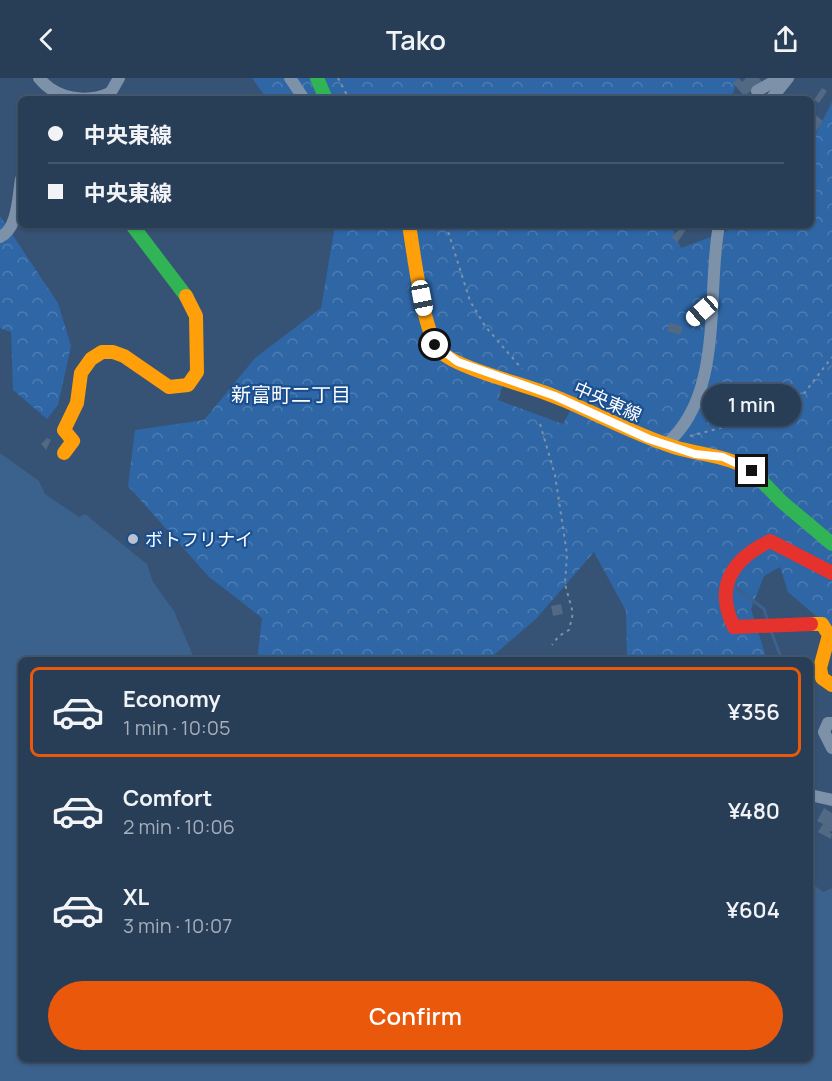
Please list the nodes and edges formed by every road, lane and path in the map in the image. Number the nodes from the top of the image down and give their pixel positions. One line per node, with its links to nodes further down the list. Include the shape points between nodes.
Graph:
1 (39, 78): 9 (street, via 51,91)
2 (119, 78): 10 (street)
3 (290, 78): 11 (street)
4 (317, 78): 12 (street)
5 (338, 78): 13 (path)
6 (780, 78): 8 (street)
7 (788, 78): 14 (street)
8 (757, 91)
9 (63, 96)
10 (108, 96)
11 (302, 96)
12 (325, 96)
13 (347, 96)
14 (773, 96)
15 (18, 194): 20 (street, via 13,220)
16 (134, 228): 27 (street, via 182,286 196,316 197,372 188,385 169,387 123,355 104,351 92,358 81,373 75,413 64,430 73,441)
17 (410, 228): 26 (street, 中央東線, via 429,332 441,352)
18 (447, 228): 24 (path, via 470,301 485,326)
19 (719, 228): 21 (street)
20 (0, 237)
21 (711, 303): 22 (street); 26 (street, via 709,350 702,381 686,421)
22 (692, 319)
23 (832, 357): 26 (path, via 786,417 747,421)
24 (530, 374)
25 (540, 424): 30 (path, via 555,475 567,554 565,584 573,613 569,630)
26 (666, 444): 28 (street, 中央東線, via 695,454 723,457 752,471)
27 (64, 453)
28 (832, 544)
29 (832, 573): 31 (street, via 770,542 753,547 732,572 724,601 725,613 734,627 822,624 829,635 820,668 822,678)
30 (552, 645)
31 (832, 685)
32 (832, 723): 33 (street, via 824,732)
33 (832, 747)
34 (813, 796): 35 (street)
35 (832, 800)

